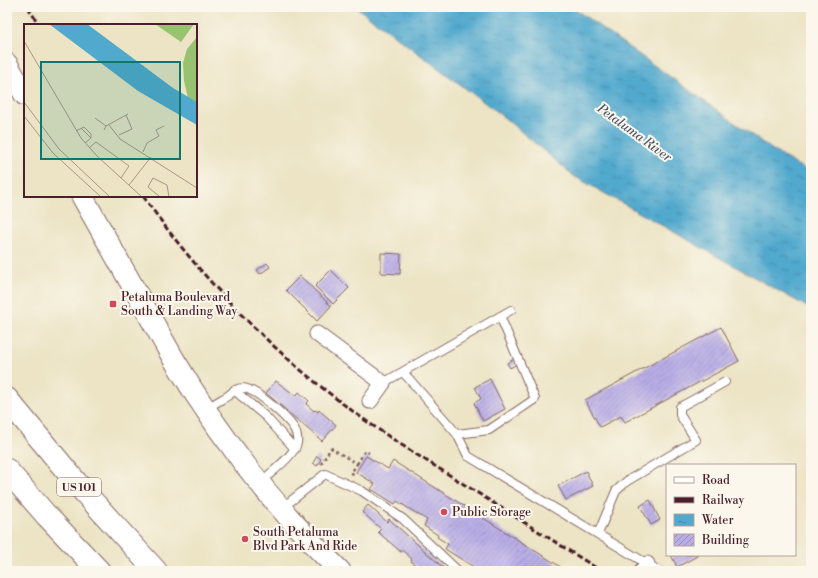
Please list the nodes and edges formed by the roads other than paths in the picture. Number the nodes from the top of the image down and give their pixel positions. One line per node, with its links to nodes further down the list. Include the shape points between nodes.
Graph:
1 (7, 64): 2 (main road)
2 (24, 93)
3 (83, 197): 13 (main road, via 165,345)
4 (511, 310): 5 (lane)
5 (500, 316): 7 (lane); 14 (lane, via 535,399 489,430)
6 (317, 334): 9 (street)
7 (403, 372): 9 (lane); 14 (lane)
8 (725, 382): 19 (lane, via 680,407 680,414 696,440 627,481 616,492)
9 (383, 384): 12 (street)
10 (234, 390): 13 (lane, via 226,398); 15 (lane, via 266,418); 15 (lane, via 244,387 251,389 282,415 297,435)
11 (7, 399): 22 (highway, US 101, via 85,493)
12 (370, 401)
13 (204, 408): 17 (main road)
14 (457, 434): 19 (lane, via 468,456)
15 (295, 449): 17 (lane)
16 (7, 470): 21 (highway)
17 (259, 483): 18 (main road)
18 (281, 508): 23 (main road); 24 (lane, via 325,474 362,492 403,519)
19 (598, 534): 20 (lane)
20 (650, 569)
21 (99, 571)
22 (156, 571)
23 (340, 571)
24 (458, 571)

